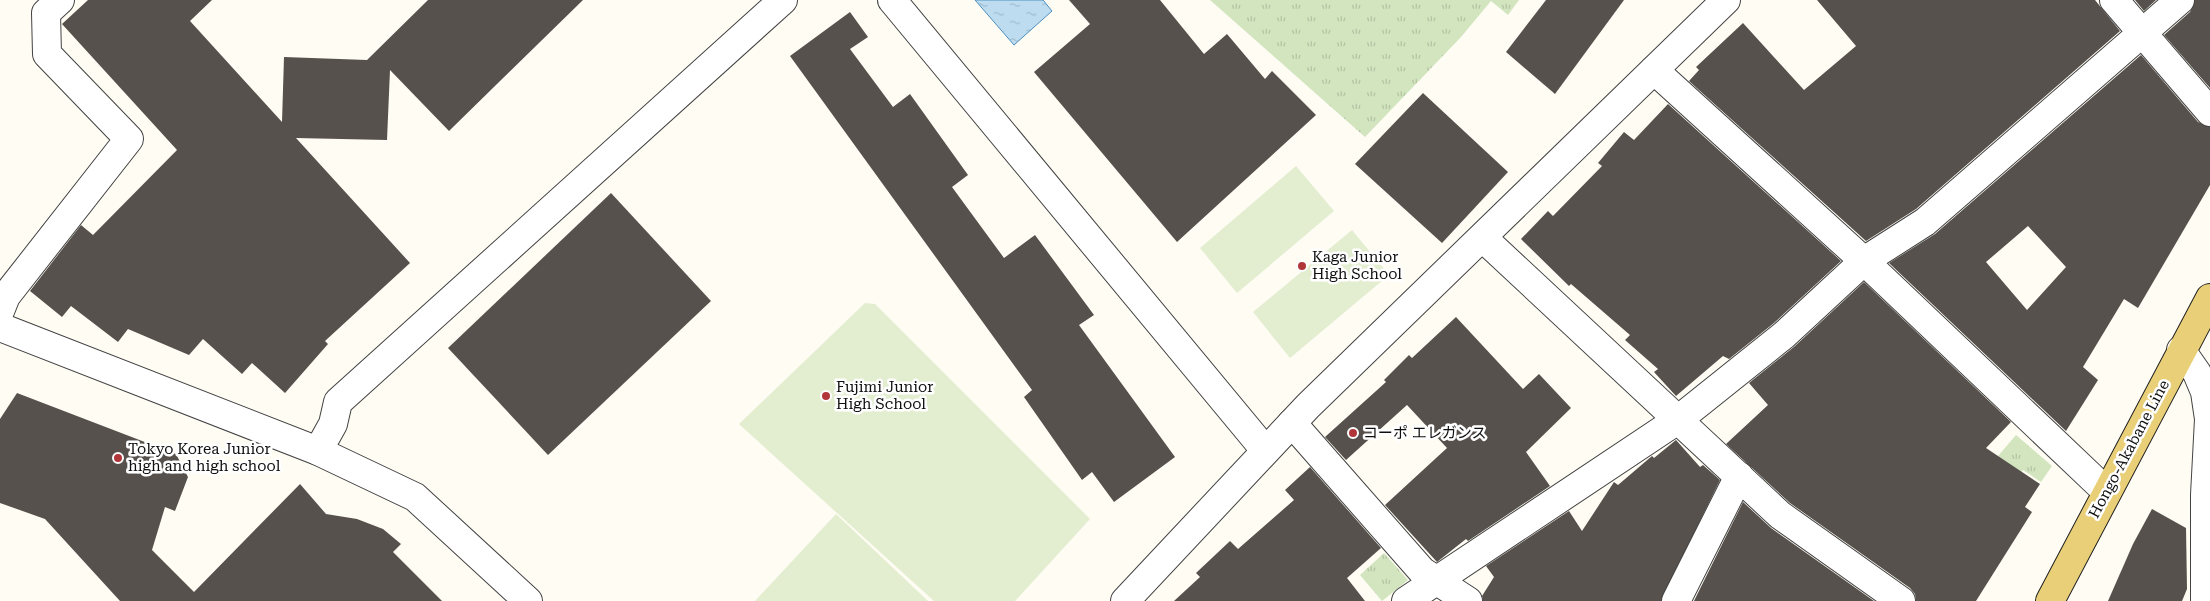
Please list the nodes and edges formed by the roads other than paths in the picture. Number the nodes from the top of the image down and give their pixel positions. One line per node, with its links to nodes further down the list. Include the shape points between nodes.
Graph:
1 (60, 0): 13 (street, via 46,13 47,54 129,139 6,296)
2 (782, 0): 19 (street, via 338,402 333,424)
3 (892, 0): 18 (street)
4 (1726, 0): 8 (street)
5 (2114, 0): 7 (street)
6 (2180, 0): 7 (street)
7 (2142, 35): 9 (street); 11 (street, via 1925,222)
8 (1654, 70): 10 (street); 11 (street)
9 (2210, 112)
10 (1483, 238): 16 (street); 17 (street)
11 (1864, 261): 16 (street, via 1784,335); 21 (street)
12 (2210, 298): 14 (main road, Hongo-Akabane Line)
13 (3, 330): 19 (street)
14 (2181, 350): 15 (street); 21 (main road, Hongo-Akabane Line); 30 (street, via 2205,392 2210,419 2205,495)
15 (2210, 359)
16 (1679, 419): 20 (street); 22 (street)
17 (1292, 423): 18 (street); 22 (street, via 1422,571)
18 (1265, 450): 24 (street)
19 (318, 451): 23 (street, via 414,497)
20 (1738, 476): 27 (street); 28 (street, via 1780,515)
21 (2107, 492): 29 (main road, Hongo-Akabane Line)
22 (1436, 579): 25 (street); 26 (street)
23 (528, 601)
24 (1125, 601)
25 (1406, 601)
26 (1468, 601)
27 (1676, 601)
28 (1901, 601)
29 (2050, 601)
30 (2205, 601)

